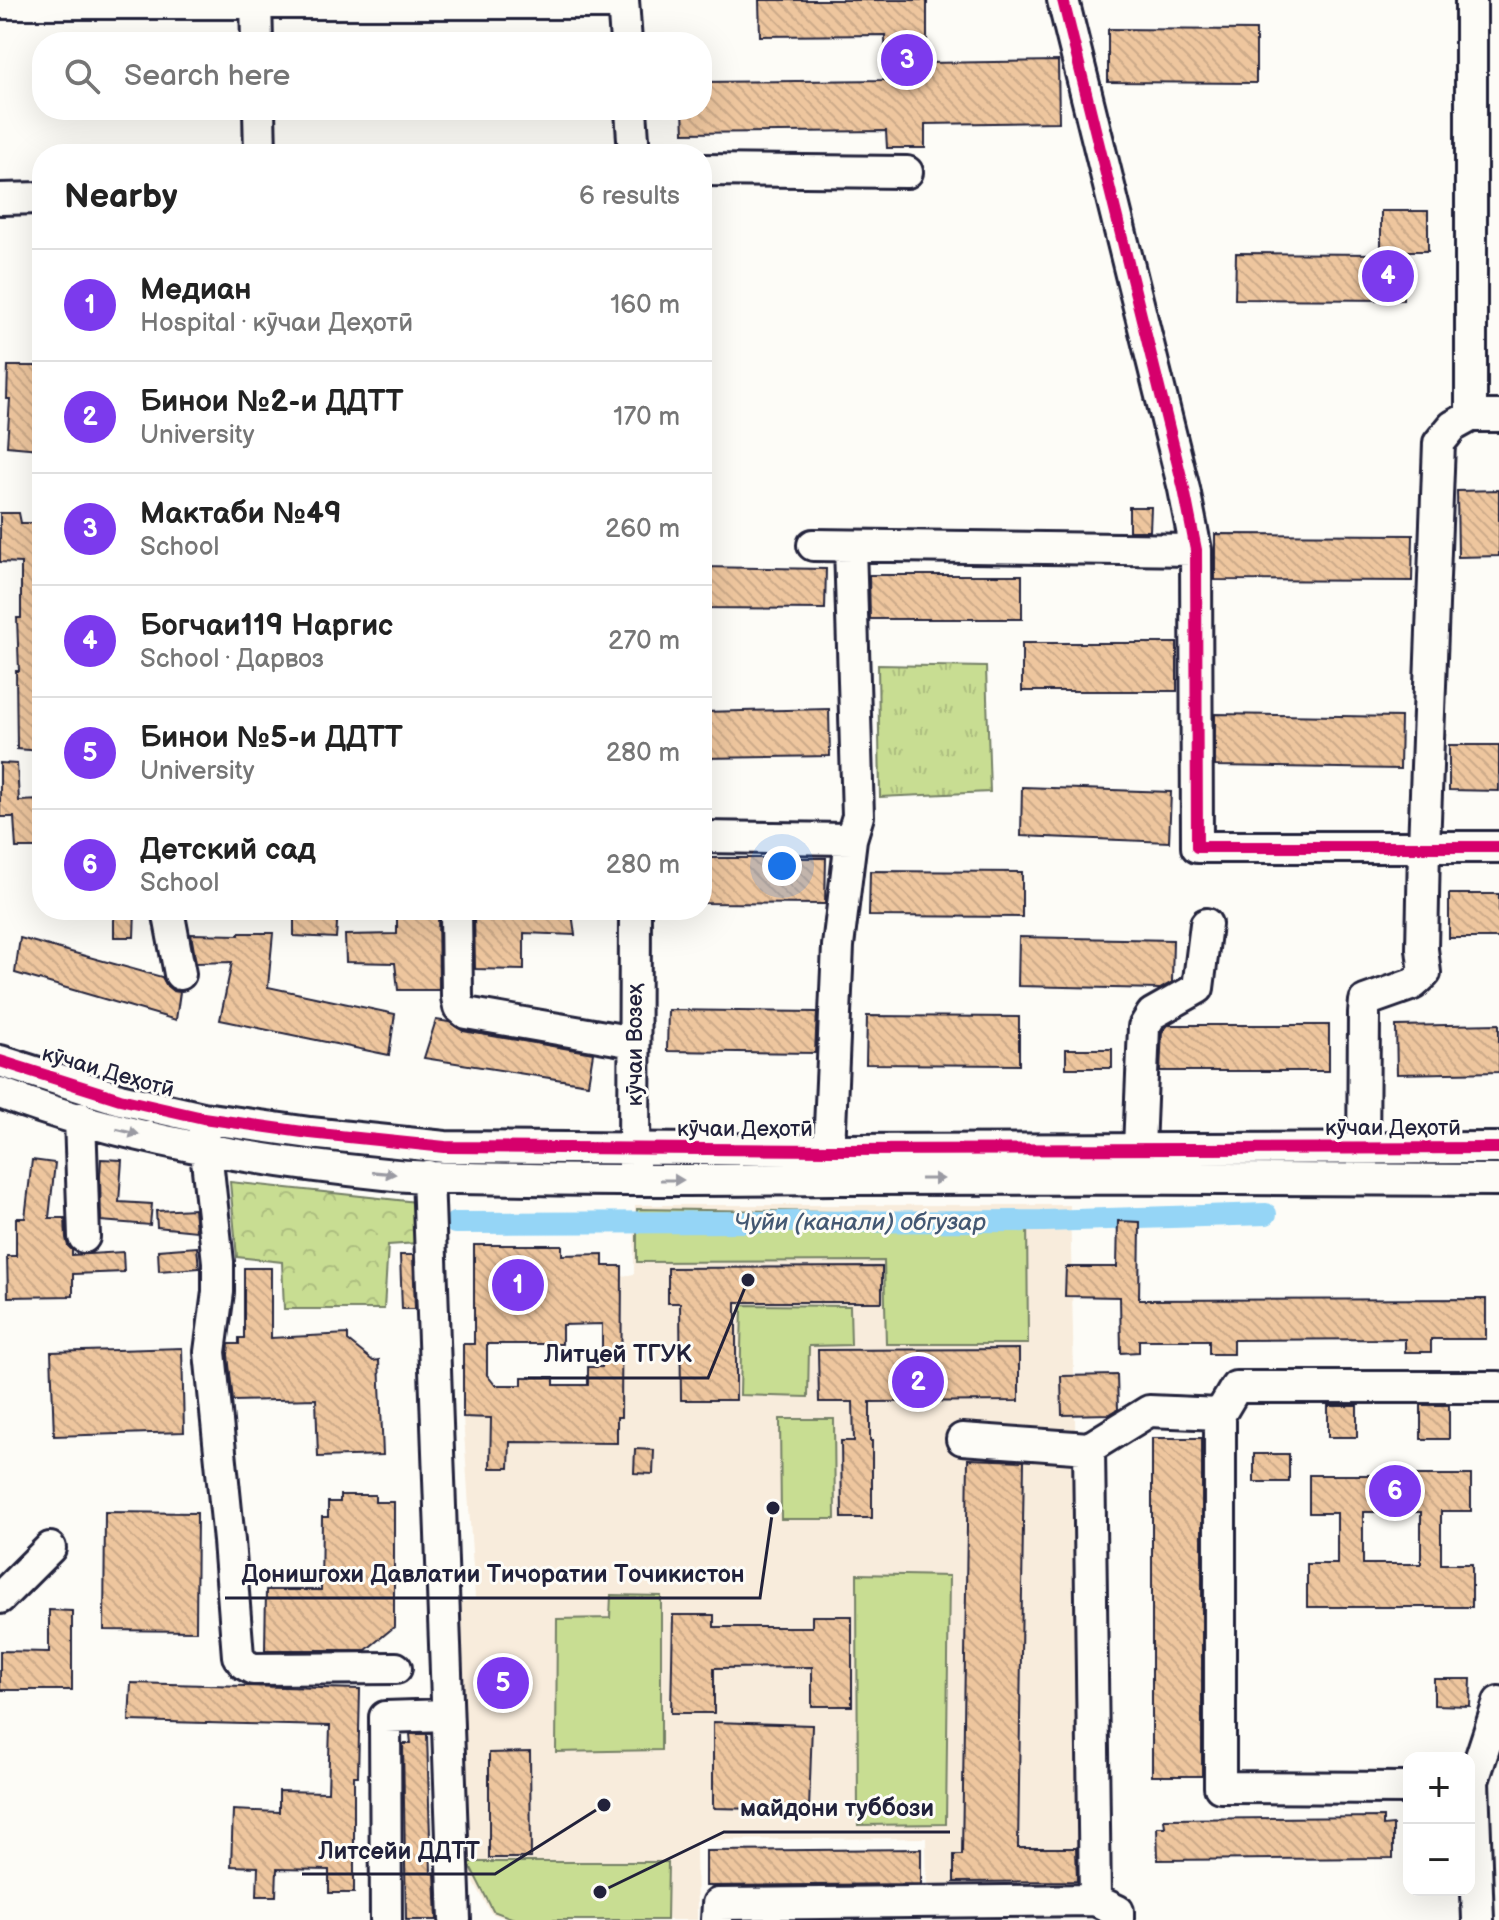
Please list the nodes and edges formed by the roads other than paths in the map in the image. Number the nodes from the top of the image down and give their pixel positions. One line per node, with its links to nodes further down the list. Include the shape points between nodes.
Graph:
1 (1063, 0): 19 (street)
2 (1471, 0): 16 (street)
3 (623, 1): 4 (street); 7 (street)
4 (256, 2): 5 (street); 6 (street)
5 (0, 3)
6 (257, 32)
7 (625, 32)
8 (259, 120): 10 (street)
9 (632, 120): 11 (street)
10 (260, 144)
11 (633, 144)
12 (712, 170): 13 (street)
13 (907, 172)
14 (32, 198): 15 (street)
15 (0, 199)
16 (1485, 416): 22 (street, via 1453,426 1439,443)
17 (813, 545): 18 (street)
18 (850, 546): 19 (street); 21 (street, via 858,816)
19 (1196, 550): 22 (street, via 1197,847)
20 (712, 837): 21 (street)
21 (851, 839): 39 (street, via 838,946)
22 (1424, 847): 23 (street); 35 (street, via 1425,973 1413,984 1365,1001)
23 (1499, 847)
24 (170, 920): 28 (street)
25 (456, 920): 29 (street, via 457,997 466,1013)
26 (635, 920): 29 (street, кӯчаи Возеҳ)
27 (1206, 924): 34 (street, via 1198,988 1152,1014 1144,1027)
28 (180, 974)
29 (634, 1042): 38 (street, кӯчаи Возеҳ)
30 (0, 1061): 33 (street, кӯчаи Деҳотӣ, via 120,1099)
31 (0, 1093): 32 (street)
32 (80, 1118): 37 (street, one-way to 37); 44 (street)
33 (203, 1118): 37 (street); 38 (street, кӯчаи Деҳотӣ, via 445,1147)
34 (1139, 1148): 35 (street, кӯчаи Деҳотӣ); 39 (street, кӯчаи Деҳотӣ)
35 (1364, 1148): 36 (street, кӯчаи Деҳотӣ); 41 (street)
36 (1499, 1148)
37 (205, 1149): 40 (street, one-way to 40); 51 (street, via 218,1262 210,1352 238,1656 253,1669)
38 (635, 1149): 39 (street, кӯчаи Деҳотӣ); 43 (street, кӯчаи Возеҳ)
39 (829, 1150)
40 (428, 1176): 43 (street); 53 (street)
41 (1362, 1179): 42 (street); 43 (street, one-way to 41)
42 (1499, 1180)
43 (634, 1181)
44 (84, 1237)
45 (1499, 1387): 46 (street, via 1236,1387)
46 (1220, 1414): 48 (street, via 1149,1411); 55 (street, via 1220,1787)
47 (962, 1439): 48 (street)
48 (1089, 1448): 57 (street)
49 (50, 1548): 50 (street)
50 (0, 1598)
51 (396, 1668)
52 (1499, 1702): 54 (street)
53 (447, 1715): 58 (street, via 385,1717); 59 (street)
54 (1475, 1770)
55 (1403, 1788)
56 (1473, 1824): 62 (street)
57 (1095, 1900): 60 (street, via 718,1904); 61 (street, via 1118,1911)
58 (386, 1920)
59 (455, 1920)
60 (717, 1920)
61 (1118, 1920)
62 (1478, 1920)

